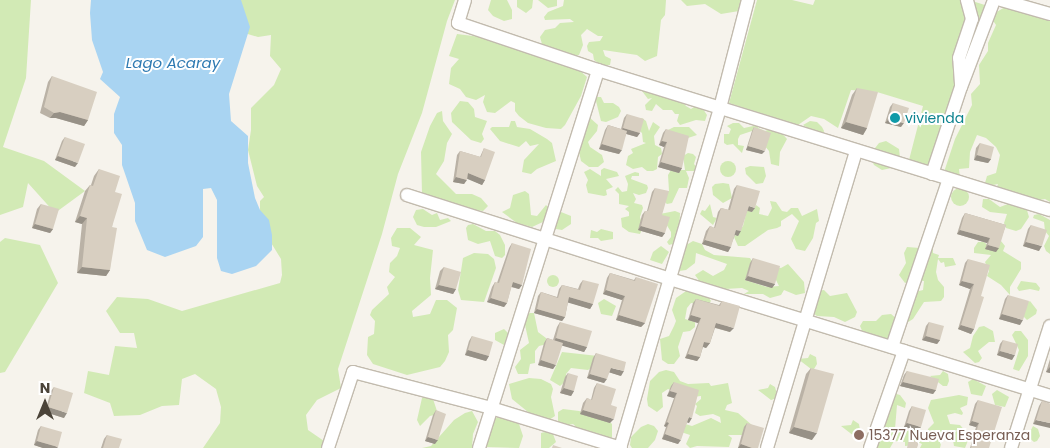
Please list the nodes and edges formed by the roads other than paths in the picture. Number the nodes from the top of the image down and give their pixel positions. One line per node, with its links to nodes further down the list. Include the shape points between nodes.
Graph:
1 (465, 0): 6 (street, via 458,22)
2 (748, 0): 8 (street)
3 (966, 0): 7 (street, via 972,19 959,58)
4 (1001, 0): 5 (street); 7 (street)
5 (1050, 14)
6 (598, 70): 8 (street); 14 (street)
7 (961, 87): 10 (street)
8 (720, 108): 9 (street); 15 (street)
9 (856, 151): 10 (street); 16 (street)
10 (932, 174): 11 (street)
11 (949, 179): 13 (street); 18 (street)
12 (407, 195): 14 (street)
13 (1050, 210)
14 (545, 238): 15 (street); 21 (street)
15 (670, 279): 16 (street); 24 (street)
16 (805, 320): 18 (street); 25 (street)
17 (1050, 326): 19 (street)
18 (898, 349): 19 (street); 26 (street)
19 (1030, 390): 20 (street); 27 (street)
20 (1050, 396)
21 (491, 408): 22 (street, via 353,372); 23 (street); 24 (street)
22 (328, 448)
23 (479, 448)
24 (620, 448)
25 (767, 448)
26 (870, 448)
27 (1011, 448)

